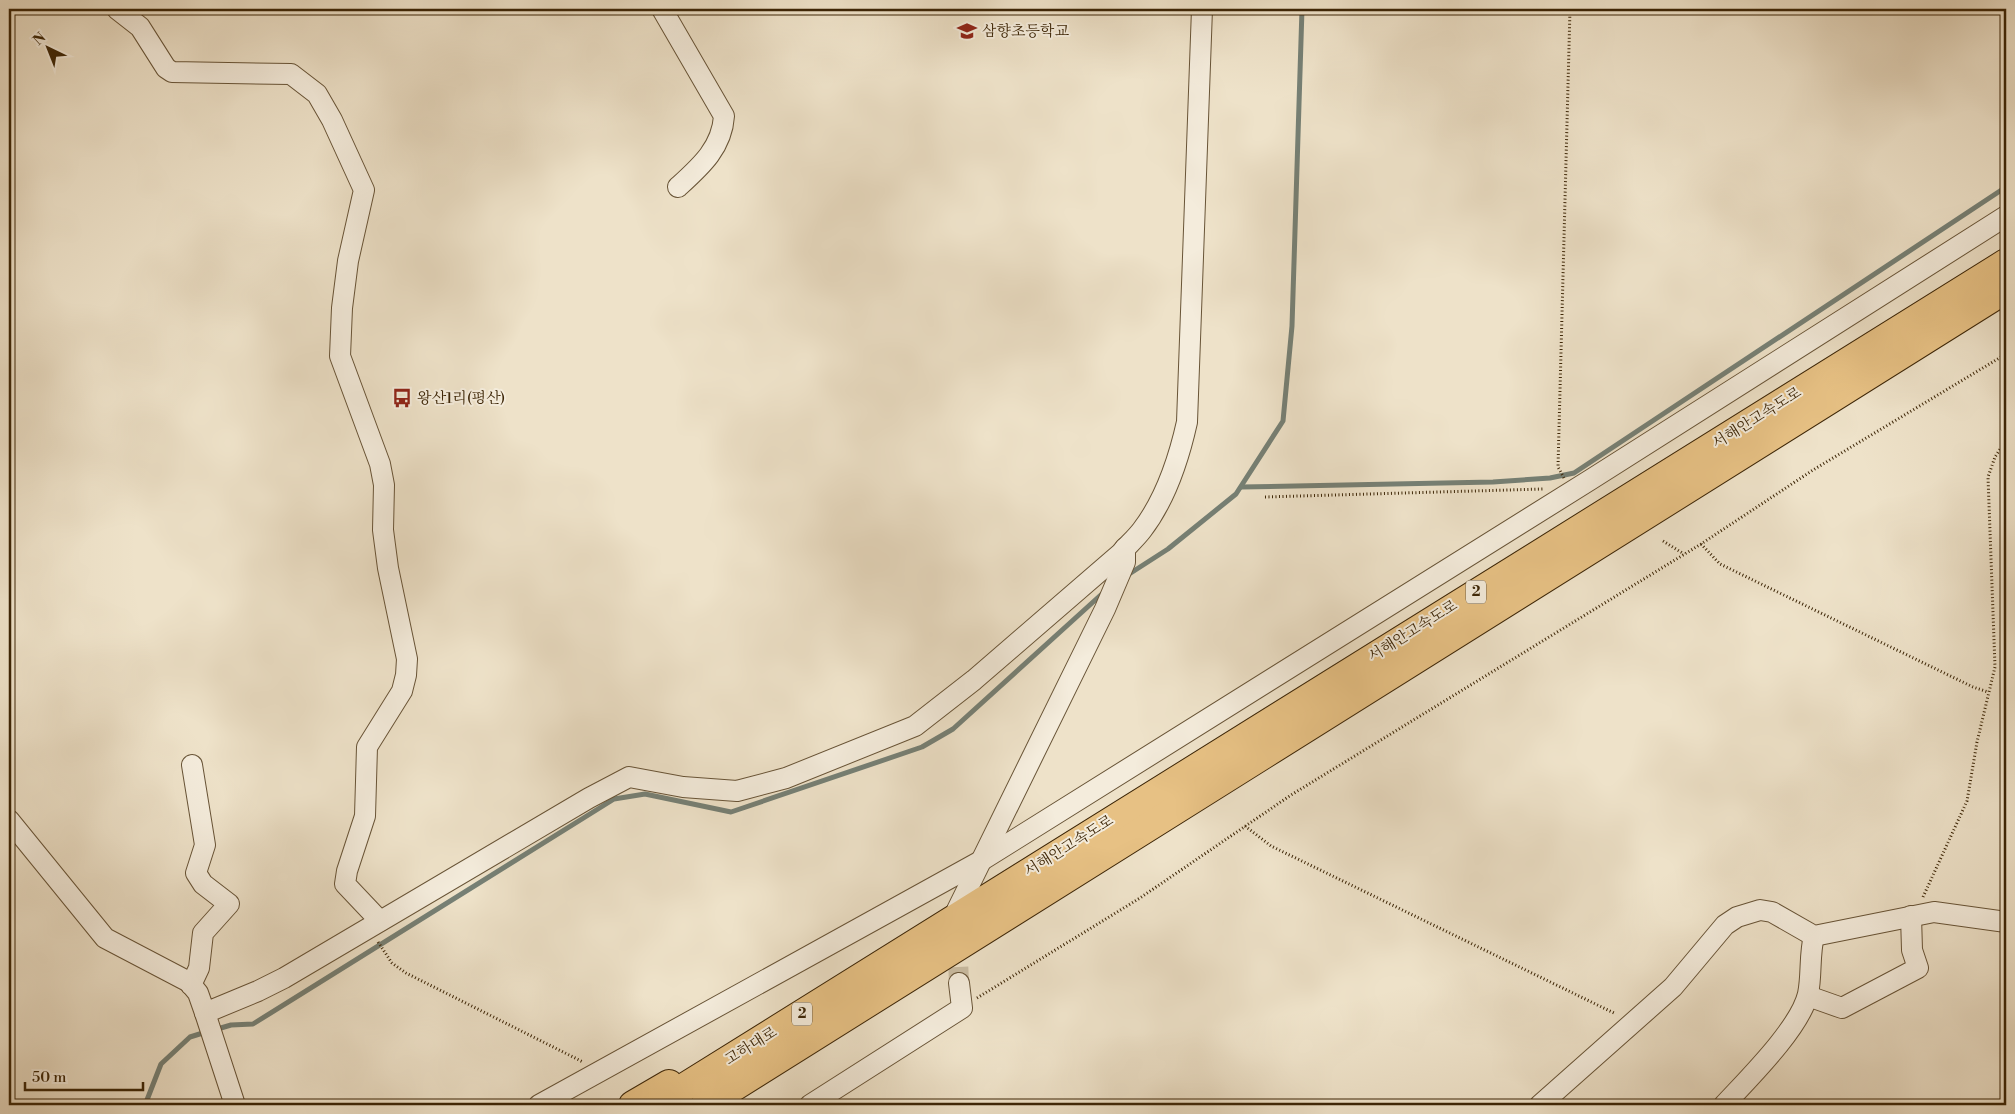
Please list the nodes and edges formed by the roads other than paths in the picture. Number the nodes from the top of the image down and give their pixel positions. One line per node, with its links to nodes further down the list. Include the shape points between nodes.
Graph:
1 (117, 9): 15 (street, via 140,28 172,72 291,74 304,81 332,120 364,190 348,262 340,356 380,464 388,568 406,659 402,691 366,747 366,816 345,884)
2 (662, 9): 4 (street, via 724,116 722,133 709,157)
3 (1202, 9): 8 (street, via 1187,422 1174,467 1157,505 1142,530)
4 (678, 187)
5 (2006, 216): 11 (street)
6 (2006, 263): 14 (highway, 서해안고속도로 / 2)
7 (2006, 289): 14 (highway, 서해안고속도로 / 2)
8 (1125, 548): 11 (street, via 1125,562 1105,609); 15 (street, via 974,680 915,726 786,778 737,791 683,787 629,777 589,798)
9 (192, 765): 18 (street, via 205,845 196,873 203,884 229,904 203,932 199,968)
10 (9, 820): 18 (street, via 105,938)
11 (979, 862): 14 (street); 22 (street)
12 (1914, 916): 13 (street, via 1934,912); 16 (street); 19 (street, via 1912,950 1918,968 1842,1008)
13 (2006, 922)
14 (956, 925): 23 (highway); 24 (highway, 고하대로 / 2); 25 (highway, 고하대로 / 2); 26 (highway)
15 (377, 928): 20 (street)
16 (1814, 936): 19 (street); 28 (street, via 1772,912 1760,910 1737,917 1725,925 1673,987)
17 (958, 983): 27 (street, via 962,1008)
18 (191, 985): 20 (street, via 198,993)
19 (1808, 996): 29 (street, via 1792,1027)
20 (206, 1017): 21 (street)
21 (235, 1105)
22 (540, 1105)
23 (633, 1105)
24 (656, 1105)
25 (705, 1105)
26 (728, 1105)
27 (810, 1105)
28 (1540, 1105)
29 (1724, 1105)

